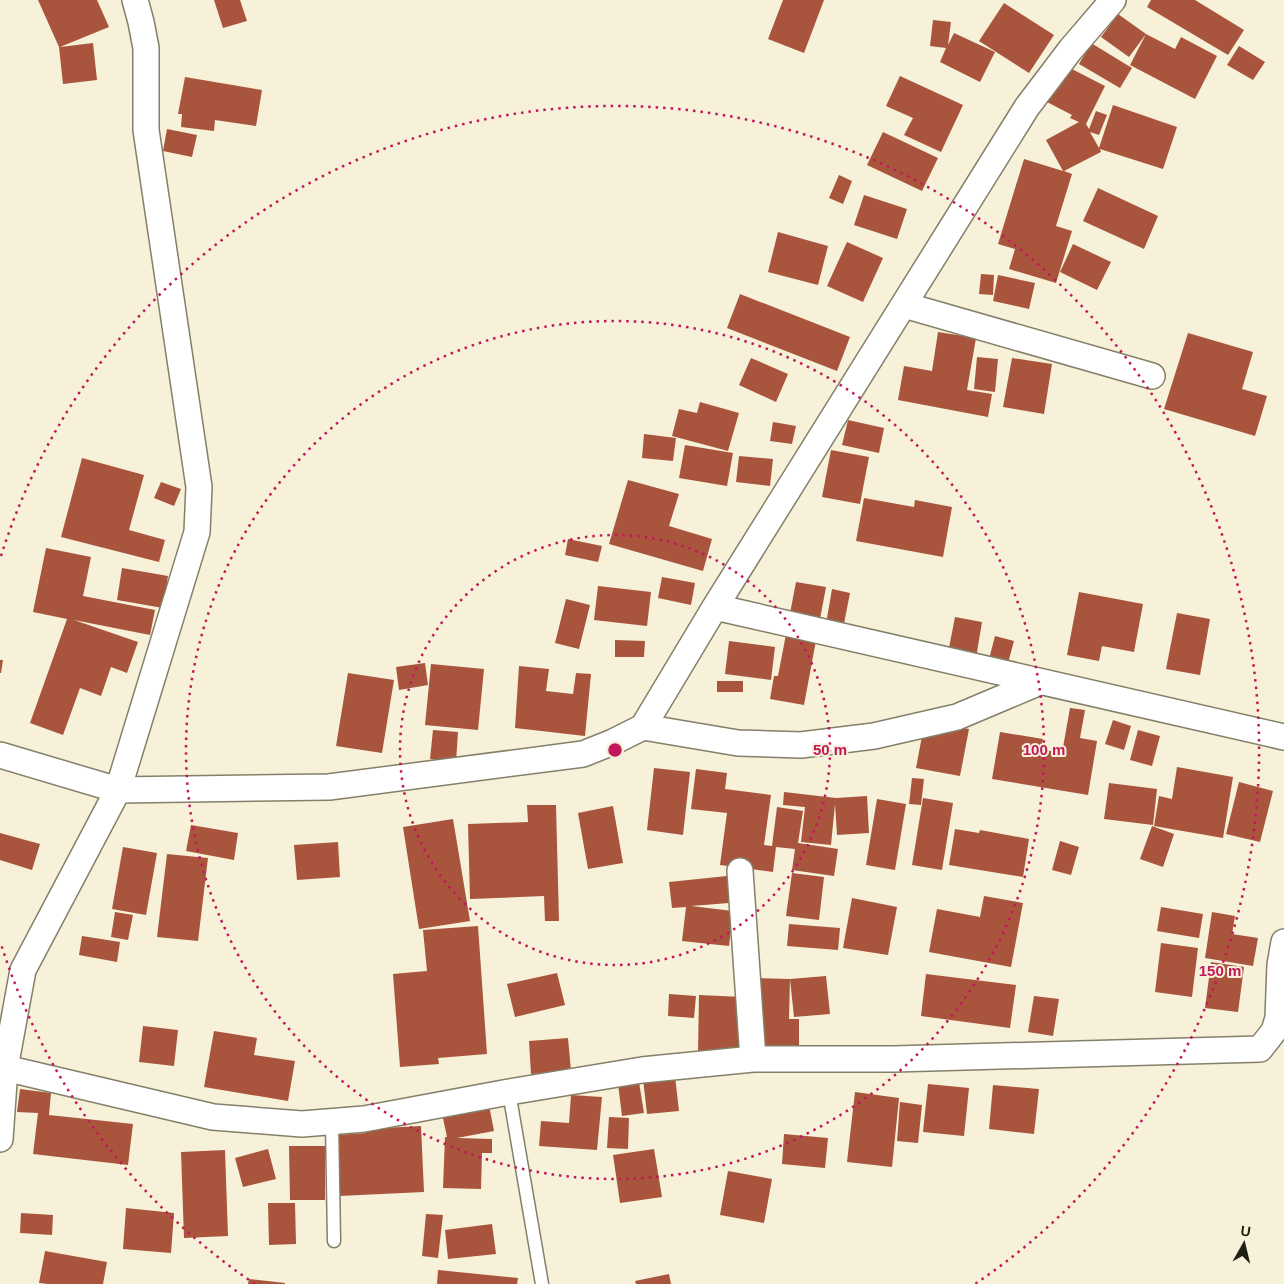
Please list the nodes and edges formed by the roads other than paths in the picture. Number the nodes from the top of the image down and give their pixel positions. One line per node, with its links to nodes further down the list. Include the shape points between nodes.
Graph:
1 (135, 0): 10 (street, via 146,48 146,130 199,488 197,532)
2 (1113, 0): 3 (street, via 1027,107)
3 (904, 305): 4 (street); 5 (street)
4 (1152, 376)
5 (715, 608): 6 (street); 7 (street)
6 (1040, 682): 7 (street, via 957,717 874,736 800,745 738,743); 8 (street)
7 (643, 727): 10 (street, via 582,754 329,787)
8 (1284, 737)
9 (0, 755): 10 (street)
10 (118, 790): 14 (street, via 23,970)
11 (740, 871): 13 (street)
12 (1284, 942): 13 (street, via 1278,1018 1274,1031 1260,1049 894,1059)
13 (753, 1059): 15 (street, via 642,1070)
14 (4, 1068): 16 (street, via 213,1117 302,1124); 17 (street)
15 (509, 1092): 16 (street); 19 (lane)
16 (332, 1122): 18 (lane)
17 (0, 1139)
18 (334, 1241)
19 (542, 1284)

